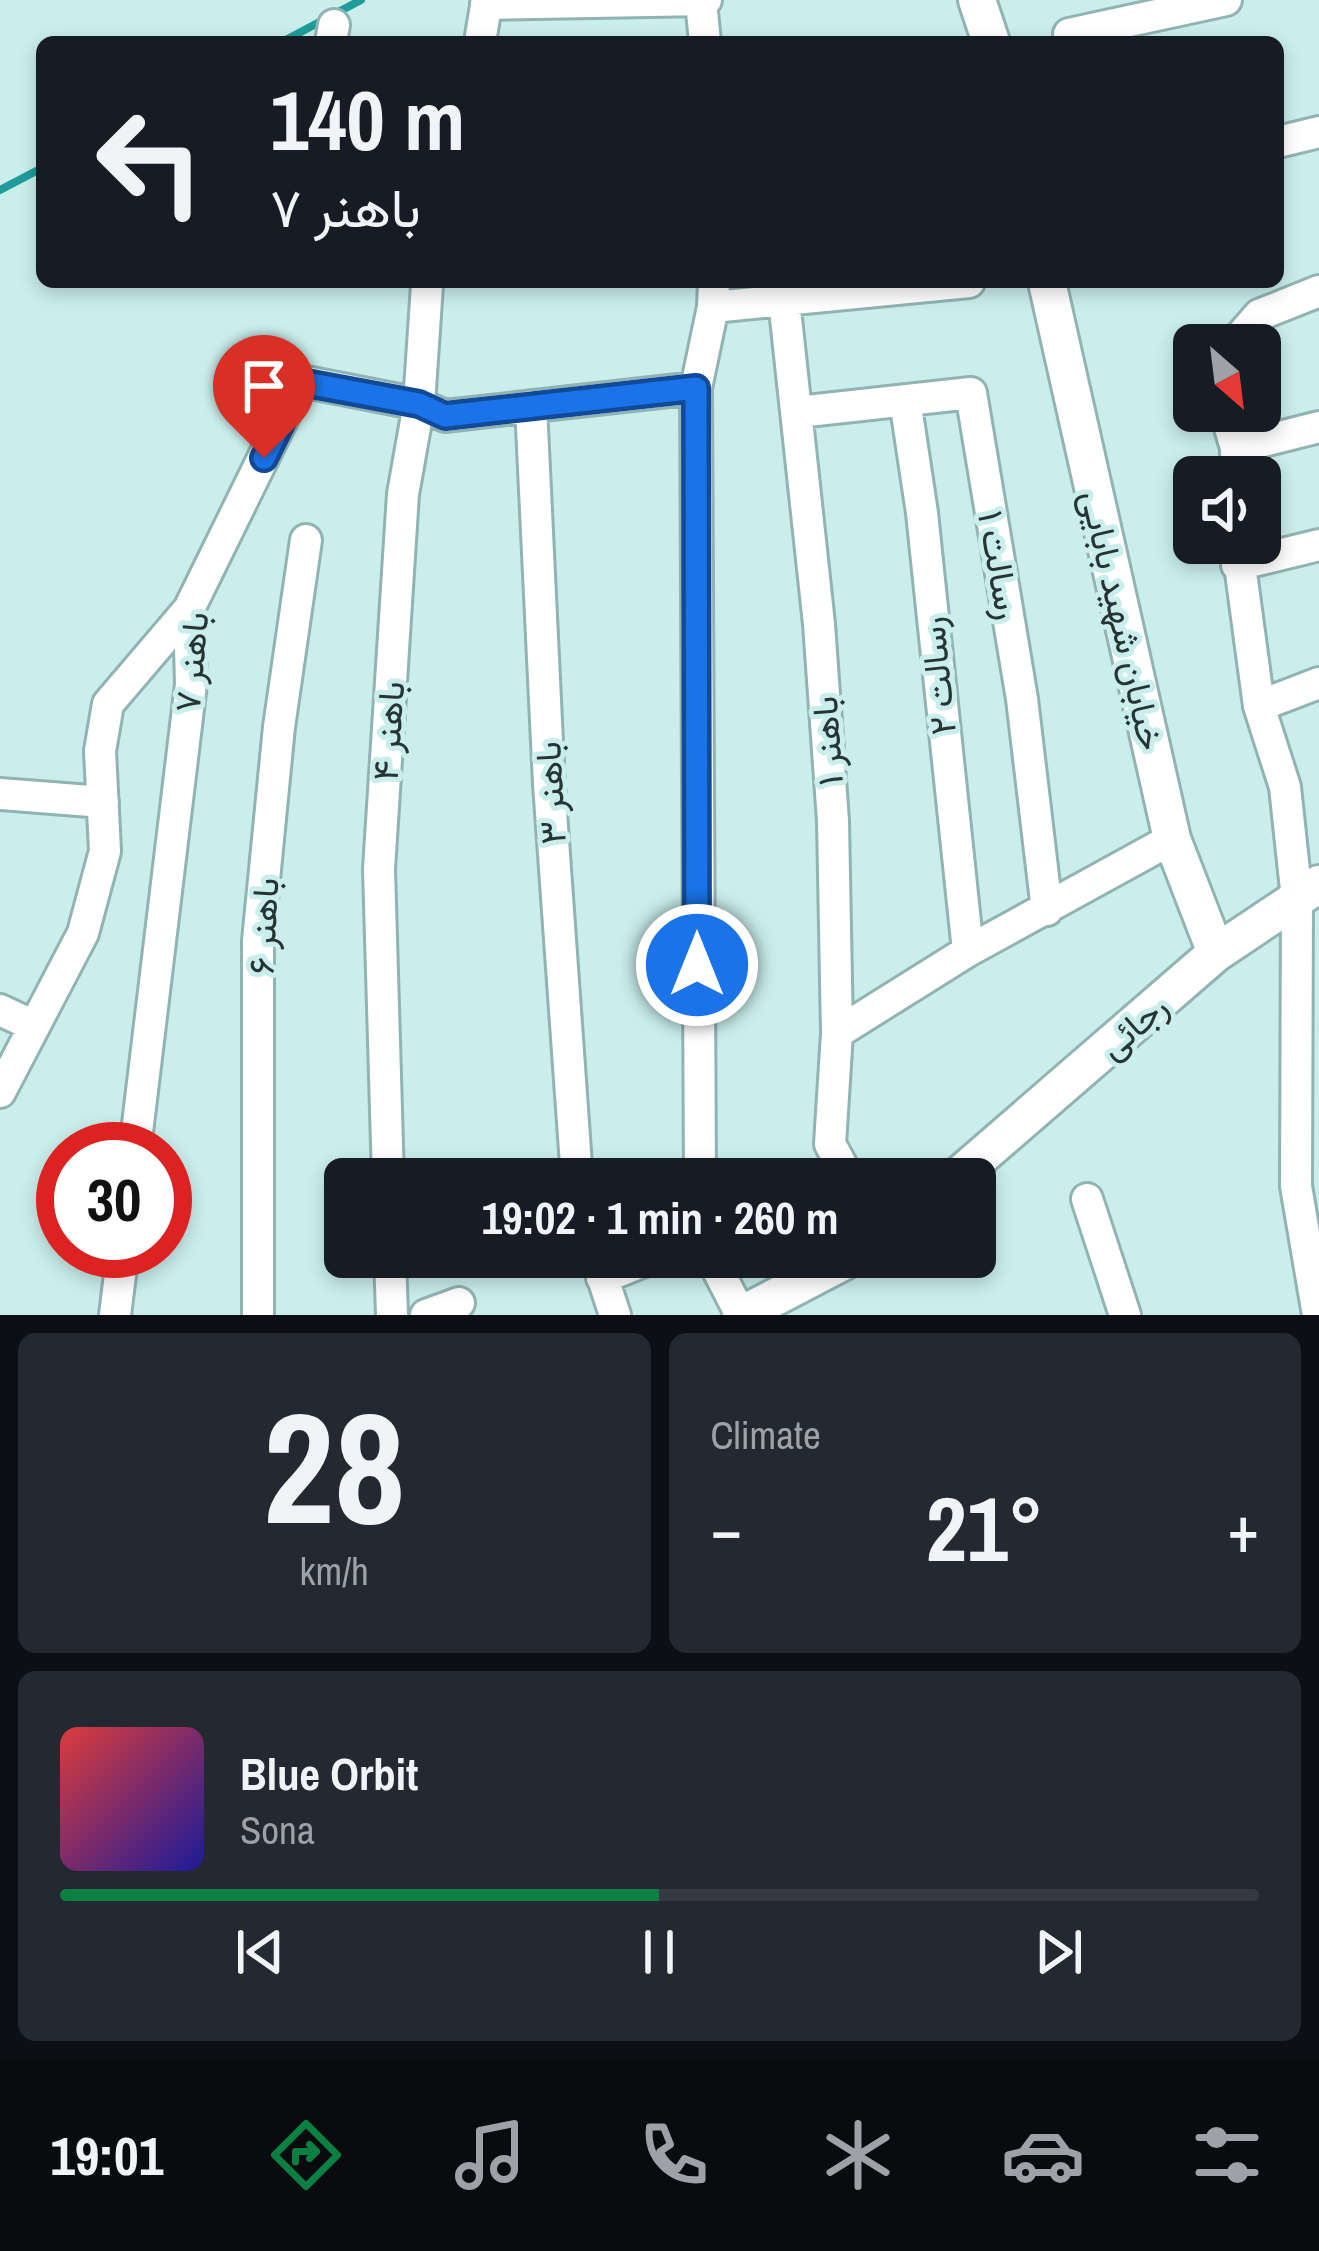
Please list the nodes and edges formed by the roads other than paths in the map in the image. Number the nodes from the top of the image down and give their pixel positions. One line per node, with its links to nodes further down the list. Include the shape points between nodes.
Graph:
1 (703, 0): 4 (street); 7 (street)
2 (977, 0): 8 (street)
3 (1226, 0): 5 (street)
4 (487, 2): 6 (street)
5 (1069, 34)
6 (481, 36)
7 (705, 36)
8 (989, 36)
9 (1319, 132): 10 (street)
10 (1284, 141)
11 (427, 288): 20 (street, باهنر ۴)
12 (911, 288): 16 (street)
13 (1048, 288): 34 (street, خیابان شهید بابایی)
14 (1319, 291): 17 (street)
15 (714, 294): 16 (street); 18 (street)
16 (784, 301): 22 (street, باهنر ۱)
17 (1251, 324)
18 (696, 388): 21 (street, باهنر ۷); 46 (street)
19 (905, 400): 22 (street, رسالت ۱); 36 (street, رسالت ۱, via 971,393); 37 (street, رسالت ۲)
20 (419, 404): 21 (street, باهنر ۷, via 445,416); 29 (street, باهنر ۷, via 301,382); 44 (street, باهنر ۴, via 403,494 379,869)
21 (531, 406): 45 (street, باهنر ۳)
22 (797, 412): 41 (street, باهنر ۱, via 833,821)
23 (1319, 427): 24 (street)
24 (1250, 456)
25 (306, 540): 57 (street, باهنر ۶, via 258,941)
26 (1319, 544): 27 (street)
27 (1281, 549)
28 (1238, 564): 31 (street)
29 (189, 609): 33 (street, via 108,704); 43 (street, باهنر ۷, via 191,684)
30 (1319, 683): 31 (street)
31 (1259, 706): 35 (street)
32 (0, 794): 33 (street)
33 (103, 802): 40 (street, via 105,850 83,933)
34 (1172, 839): 36 (street); 38 (street, خیابان شهید بابایی)
35 (1308, 891): 38 (street, رجائی); 63 (street, via 1294,1026 1297,1186)
36 (1047, 910): 37 (street)
37 (968, 951): 41 (street)
38 (1216, 953): 48 (street, رجائی)
39 (0, 1010): 40 (street)
40 (34, 1026): 42 (street)
41 (837, 1033): 47 (street, باهنر ۱, via 830,1144)
42 (0, 1092)
43 (138, 1122)
44 (387, 1158)
45 (575, 1158)
46 (700, 1158)
47 (838, 1158)
48 (979, 1158)
49 (1087, 1199): 62 (street)
50 (120, 1278): 56 (street)
51 (391, 1278): 58 (street)
52 (603, 1278): 60 (street)
53 (722, 1278): 61 (street)
54 (812, 1278): 61 (street)
55 (459, 1304): 59 (street)
56 (116, 1315)
57 (258, 1315)
58 (392, 1315)
59 (427, 1315)
60 (615, 1315)
61 (741, 1315)
62 (1125, 1315)
63 (1318, 1315)

